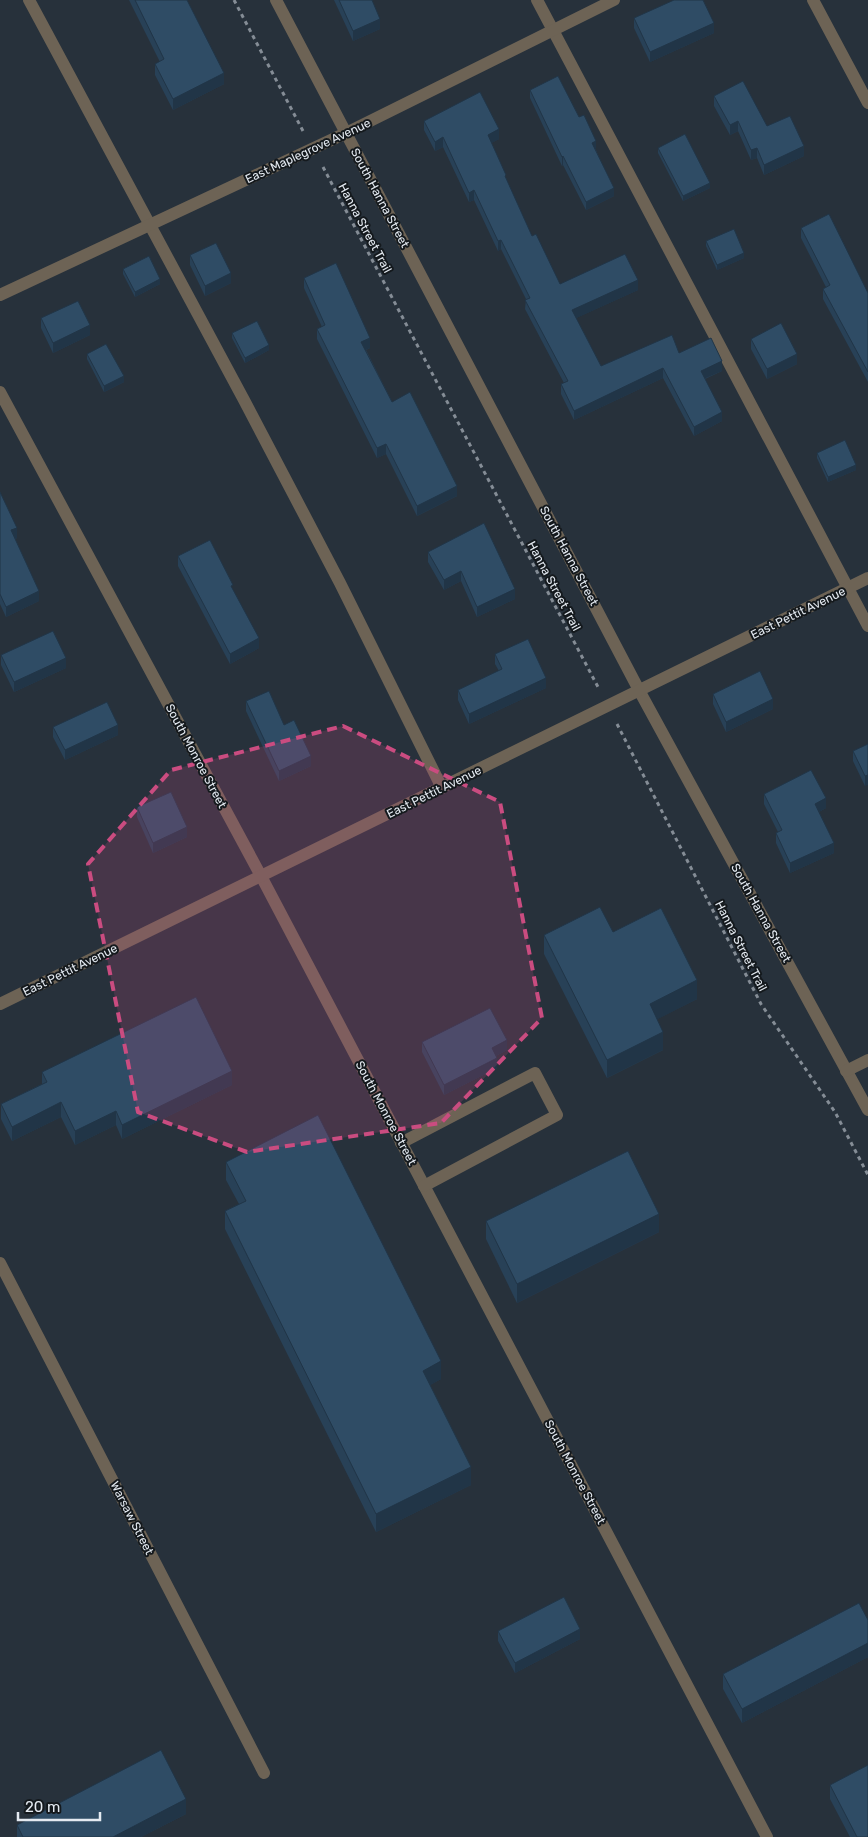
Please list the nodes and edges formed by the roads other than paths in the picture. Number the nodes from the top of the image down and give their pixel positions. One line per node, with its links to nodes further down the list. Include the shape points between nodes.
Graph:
1 (28, 0): 9 (street)
2 (276, 0): 8 (street, South Hanna Street)
3 (537, 0): 6 (street)
4 (614, 0): 6 (street, East Maplegrove Avenue)
5 (814, 0): 7 (street)
6 (553, 30): 8 (street, East Maplegrove Avenue); 13 (street)
7 (868, 103)
8 (346, 134): 9 (street, East Maplegrove Avenue); 15 (street, South Hanna Street)
9 (149, 226): 10 (street, East Maplegrove Avenue); 16 (street, via 272,452)
10 (0, 295)
11 (0, 392): 17 (street, South Monroe Street)
12 (868, 578): 13 (street, East Pettit Avenue)
13 (848, 588): 14 (street); 15 (street, East Pettit Avenue)
14 (868, 626)
15 (640, 692): 16 (street, East Pettit Avenue); 20 (street, South Hanna Street)
16 (442, 788): 17 (street, East Pettit Avenue)
17 (261, 876): 18 (street, East Pettit Avenue); 22 (street, South Monroe Street)
18 (0, 1004)
19 (868, 1060): 20 (street)
20 (846, 1071): 21 (street, South Hanna Street)
21 (868, 1110)
22 (401, 1143): 23 (street, South Monroe Street); 23 (street, via 535,1073 557,1116)
23 (424, 1186): 26 (street, South Monroe Street)
24 (0, 1263): 25 (street, Warsaw Street)
25 (264, 1773)
26 (767, 1837)

